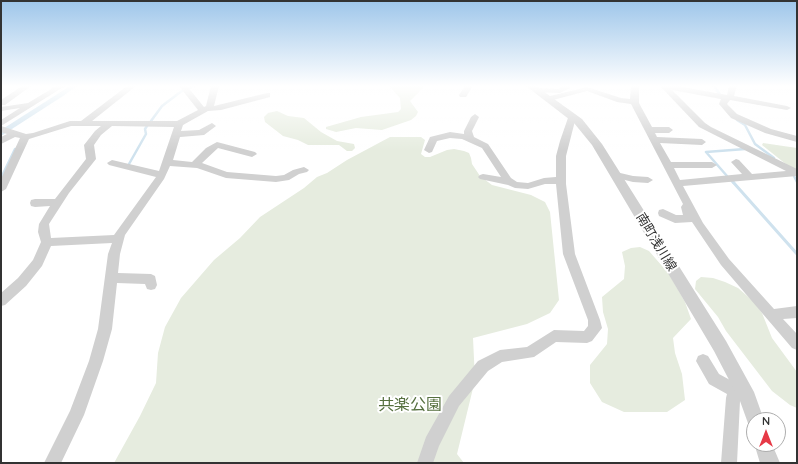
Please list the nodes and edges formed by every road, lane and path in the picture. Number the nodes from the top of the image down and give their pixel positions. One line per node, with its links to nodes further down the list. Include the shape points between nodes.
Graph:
1 (27, 108): 15 (street)
2 (102, 108): 13 (street)
3 (203, 108): 10 (street)
4 (208, 108): 10 (street)
5 (222, 108): 10 (street)
6 (560, 108): 12 (street, 南町浅川線)
7 (638, 108): 19 (street)
8 (686, 108): 36 (street, via 708,129)
9 (726, 108): 23 (street, via 734,116 761,129)
10 (206, 110): 18 (street)
11 (475, 116): 22 (street, via 468,130)
12 (572, 117): 38 (street, 南町浅川線, via 586,129); 41 (street, via 561,156)
13 (83, 123): 14 (street); 21 (street, via 70,124 34,136)
14 (110, 123): 18 (street); 47 (street, via 89,145 91,159)
15 (1, 124)
16 (212, 126): 18 (street, via 201,133)
17 (1, 129): 21 (street)
18 (178, 129): 31 (street)
19 (650, 130): 20 (street); 24 (street)
20 (669, 130)
21 (17, 134): 25 (street); 45 (street, via 22,146)
22 (470, 138): 27 (street, via 441,136 432,139); 43 (street, via 485,146)
23 (797, 138)
24 (656, 140): 26 (street); 33 (street)
25 (1, 141)
26 (702, 142)
27 (429, 150)
28 (252, 154): 32 (street, via 217,145)
29 (736, 162): 39 (street)
30 (112, 163): 37 (street)
31 (168, 163): 32 (street); 37 (street)
32 (195, 164): 35 (street, via 226,176 276,179 286,178)
33 (668, 165): 34 (street); 44 (street)
34 (712, 165)
35 (304, 170)
36 (797, 173): 39 (street)
37 (162, 175): 50 (street)
38 (616, 175): 42 (street); 59 (street, 南町浅川線, via 720,346)
39 (750, 176): 44 (street)
40 (483, 177): 43 (street)
41 (560, 180): 43 (street, via 528,186 515,185); 63 (street, via 569,254 595,328 587,337 554,336 529,353 500,356 483,366 454,401 432,442)
42 (648, 180)
43 (511, 182)
44 (678, 183): 46 (street)
45 (1, 189)
46 (687, 201): 49 (street, via 689,219 675,219); 56 (street, via 711,242)
47 (58, 202): 48 (street); 51 (street, via 44,224)
48 (34, 203)
49 (663, 213)
50 (118, 239): 51 (street); 52 (street)
51 (47, 242): 54 (street, via 38,263)
52 (112, 278): 53 (street, via 151,279); 62 (street, via 105,329 96,361 76,415)
53 (151, 285)
54 (1, 301)
55 (797, 312): 56 (street)
56 (772, 315): 57 (street)
57 (797, 344)
58 (703, 361): 59 (street, via 714,379 728,387)
59 (743, 389): 60 (street, 南町浅川線); 64 (street, via 733,398)
60 (752, 412)
61 (767, 452): 65 (street)
62 (52, 463)
63 (425, 463)
64 (729, 463)
65 (770, 463)

